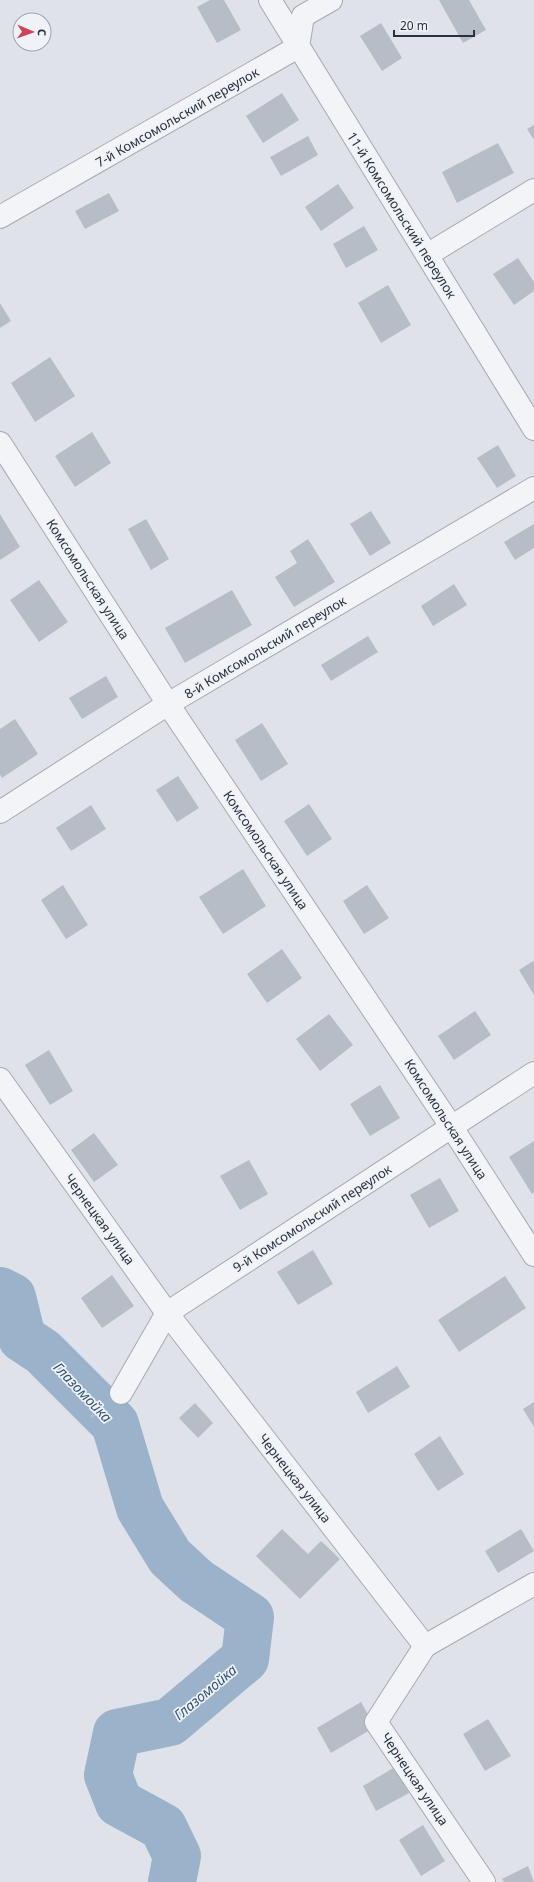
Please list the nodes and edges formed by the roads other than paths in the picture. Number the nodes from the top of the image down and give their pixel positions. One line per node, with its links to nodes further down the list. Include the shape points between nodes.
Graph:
1 (270, 0): 3 (street, 11-й Комсомольский переулок)
2 (331, 0): 3 (street, via 303,16)
3 (298, 48): 5 (street, 7-й Комсомольский переулок); 6 (street, 11-й Комсомольский переулок)
4 (534, 190): 6 (street)
5 (0, 217)
6 (427, 255): 7 (street, 11-й Комсомольский переулок)
7 (534, 429)
8 (0, 443): 10 (street, Комсомольская улица)
9 (534, 488): 10 (street, 8-й Комсомольский переулок)
10 (168, 704): 11 (street, 8-й Комсомольский переулок); 14 (street, Комсомольская улица)
11 (0, 812)
12 (534, 1073): 14 (street, 9-й Комсомольский переулок)
13 (0, 1079): 16 (street, Чернецкая улица)
14 (451, 1126): 15 (street, Комсомольская улица); 16 (street, 9-й Комсомольский переулок)
15 (534, 1255)
16 (167, 1313): 17 (street, 9-й Комсомольский переулок); 19 (street, Чернецкая улица)
17 (121, 1393)
18 (534, 1584): 19 (street)
19 (425, 1646): 20 (street, Чернецкая улица, via 376,1722)
20 (484, 1882)

